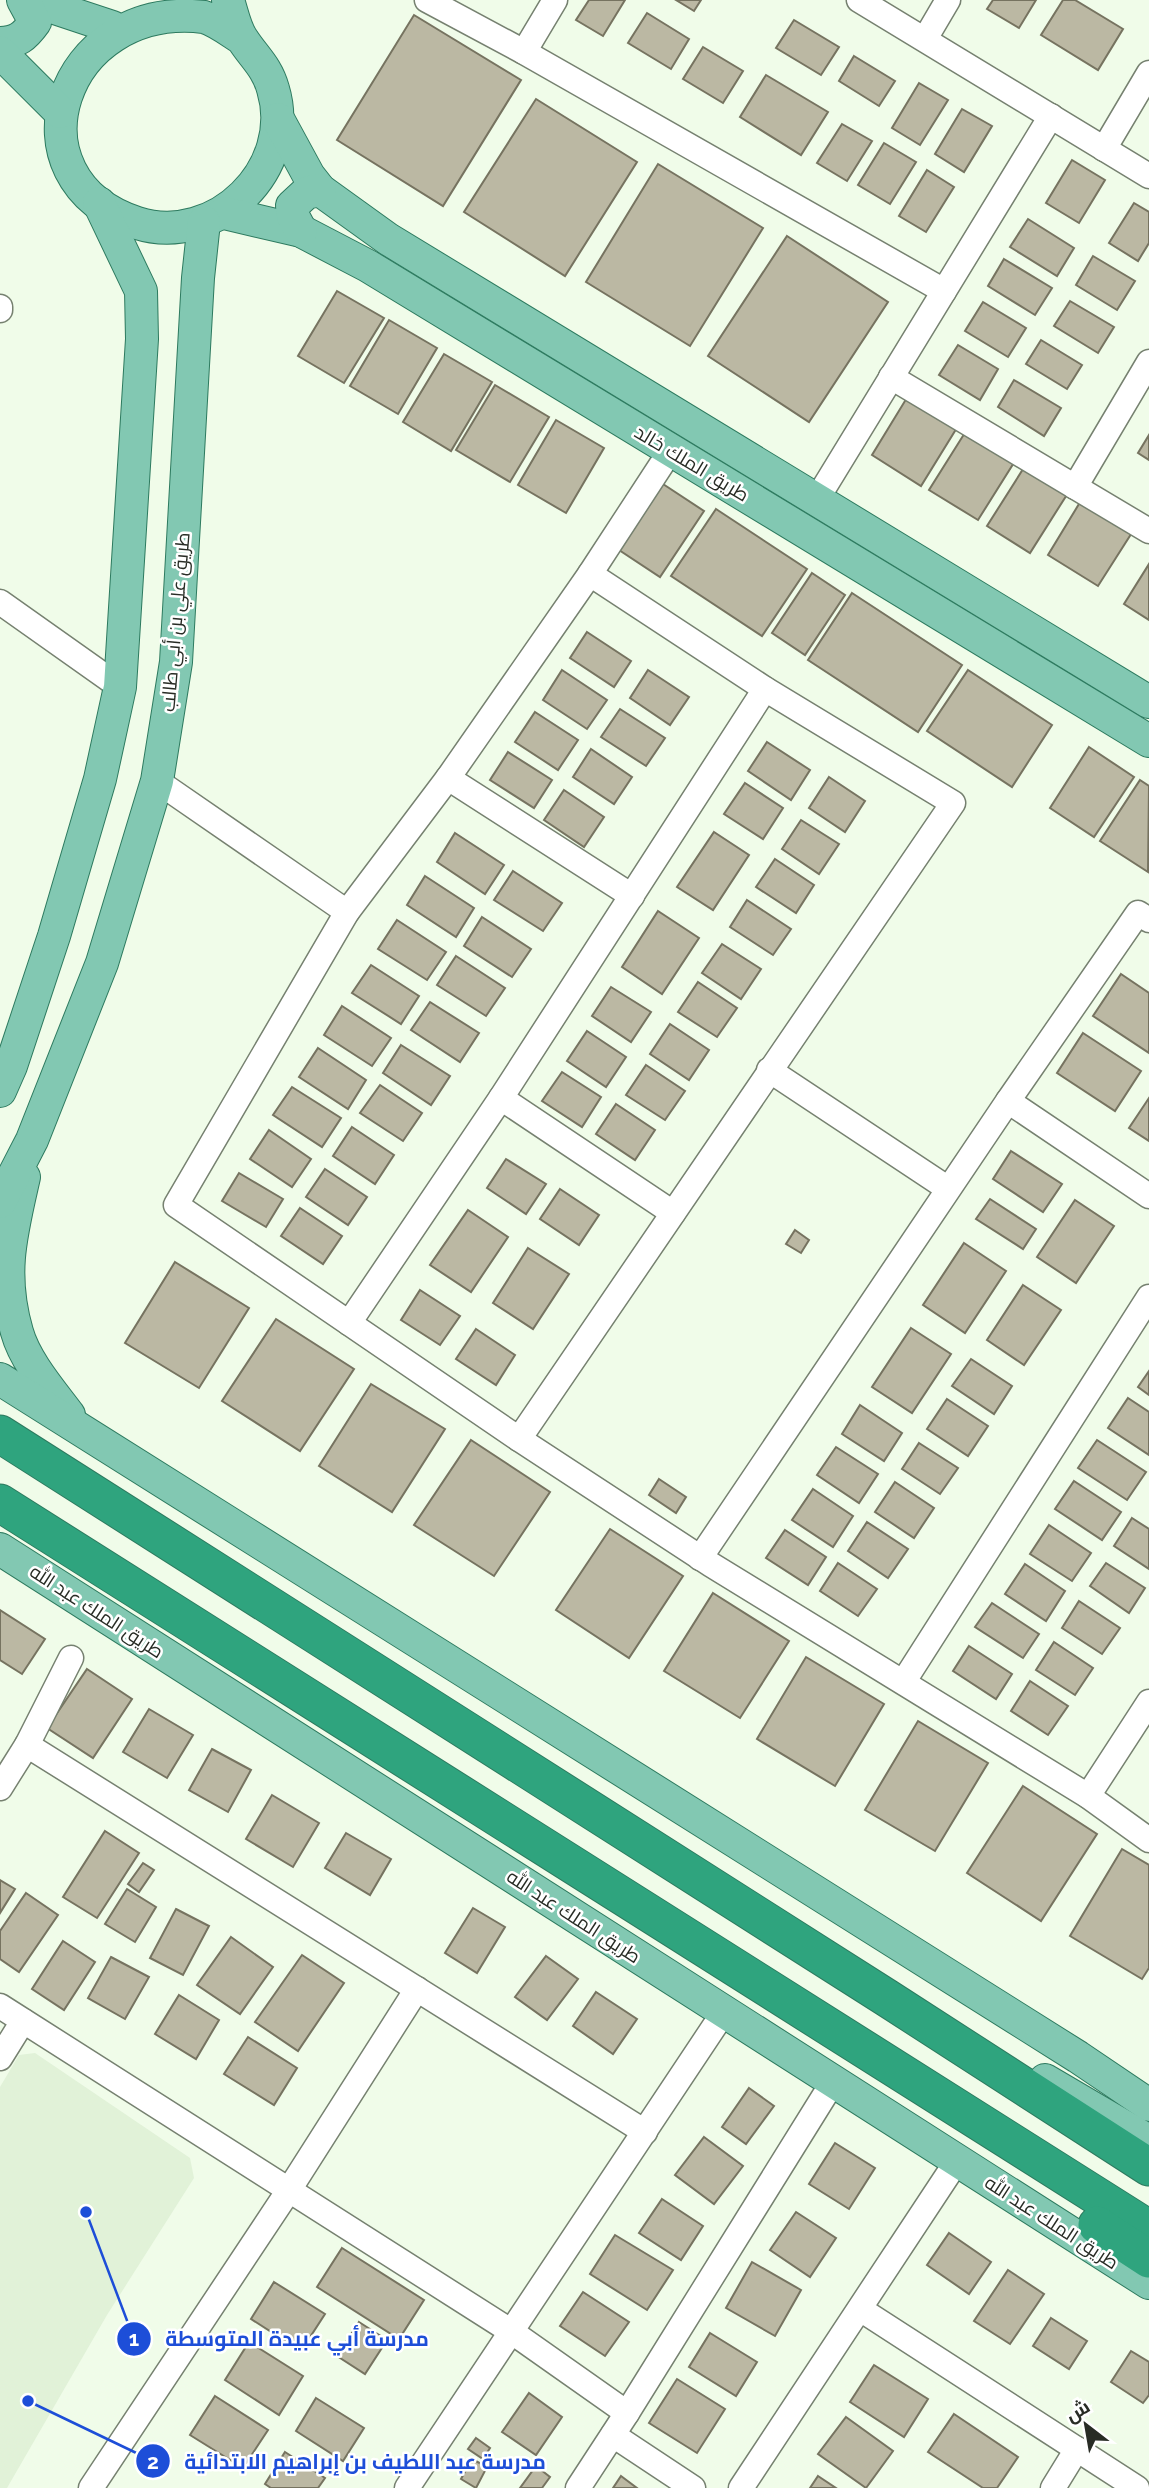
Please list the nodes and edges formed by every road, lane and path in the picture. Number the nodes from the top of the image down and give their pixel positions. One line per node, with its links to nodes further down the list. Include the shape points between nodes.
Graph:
1 (23, 0): 11 (main road, via 35,22 27,35 13,43)
2 (31, 0): 8 (main road)
3 (228, 0): 9 (main road)
4 (427, 0): 13 (street)
5 (555, 0): 13 (street)
6 (859, 0): 10 (street)
7 (948, 0): 10 (street)
8 (125, 15): 9 (main road, via 168,11 207,18); 15 (main road, via 86,50 68,79)
9 (241, 38): 17 (main road, via 261,61 273,89)
10 (925, 39): 16 (street)
11 (0, 43)
12 (0, 52): 15 (main road)
13 (524, 52): 24 (street)
14 (1149, 73): 18 (street)
15 (60, 112): 21 (main road, via 63,146 77,177)
16 (1051, 116): 18 (street); 24 (street)
17 (278, 119): 20 (main road, طريق الملك خالد); 22 (main road, via 271,156 252,188)
18 (1104, 149): 19 (street)
19 (1149, 176)
20 (320, 190): 23 (main road, via 306,193 292,206); 29 (main road, طريق الملك خالد, via 388,239)
21 (99, 203): 22 (main road, via 122,218 149,226 176,228); 33 (main road, via 141,291 142,339)
22 (214, 217): 23 (main road, طريق الملك خالد); 38 (main road, طريق علي بن أبي طالب, via 198,278 176,662)
23 (301, 231): 27 (main road, طريق الملك خالد, via 368,266)
24 (944, 290): 26 (street)
25 (1149, 362): 28 (street)
26 (891, 377): 28 (street); 29 (street)
27 (671, 450): 31 (street); 36 (main road, طريق الملك خالد)
28 (1075, 487): 30 (street)
29 (817, 499): 35 (main road, طريق الملك خالد)
30 (1149, 531)
31 (590, 574): 34 (street); 37 (street)
32 (0, 602): 33 (street)
33 (120, 687): 43 (main road, via 96,793 54,936)
34 (765, 689): 39 (street); 42 (street, via 953,803)
35 (1149, 702)
36 (1149, 741)
37 (448, 778): 39 (street); 40 (street)
38 (157, 781): 40 (street); 46 (main road, طريق علي بن أبي طالب, via 102,963)
39 (632, 896): 44 (street)
40 (347, 912): 52 (street, via 176,1205)
41 (1149, 920): 45 (street, via 1138,913)
42 (769, 1070): 47 (street); 50 (street)
43 (4, 1079)
44 (501, 1098): 50 (street); 52 (street)
45 (1008, 1101): 47 (street); 48 (street)
46 (32, 1140): 49 (main road, طريق علي بن أبي طالب); 55 (main road, via 6,1276 17,1334 37,1371)
47 (947, 1188): 60 (street)
48 (1149, 1196)
49 (0, 1202)
50 (673, 1213): 57 (street)
51 (1149, 1297): 62 (street)
52 (348, 1324): 57 (street)
53 (0, 1379): 55 (main road)
54 (0, 1405): 55 (main road)
55 (78, 1427): 76 (main road)
56 (0, 1434): 69 (highway)
57 (519, 1438): 60 (street)
58 (0, 1503): 73 (highway, طريق الملك عبد الله)
59 (4, 1551): 71 (main road, طريق الملك عبد الله)
60 (700, 1558): 62 (street)
61 (71, 1658): 64 (street)
62 (904, 1681): 66 (street)
63 (1149, 1702): 66 (street)
64 (27, 1745): 65 (street); 68 (street)
65 (0, 1788)
66 (1088, 1796): 67 (street)
67 (1149, 1840)
68 (416, 1989): 77 (street); 81 (street)
69 (887, 1998): 78 (main road, via 1006,2057); 80 (highway)
70 (0, 2006): 72 (street)
71 (724, 2012): 75 (main road, طريق الملك عبد الله); 77 (street)
72 (23, 2021): 74 (street); 81 (street)
73 (854, 2045): 82 (highway, طريق الملك عبد الله); 83 (highway, via 1021,2174)
74 (0, 2058)
75 (833, 2082): 79 (main road, طريق الملك عبد الله); 87 (street)
76 (1149, 2105)
77 (645, 2132): 86 (street)
78 (1149, 2141)
79 (957, 2161): 84 (main road, طريق الملك عبد الله); 85 (street)
80 (1149, 2167)
81 (289, 2190): 86 (street); 90 (street)
82 (1149, 2229)
83 (1149, 2259)
84 (1149, 2283)
85 (860, 2309): 89 (street); 94 (street)
86 (512, 2332): 87 (street); 91 (street)
87 (627, 2413): 88 (street)
88 (613, 2435): 92 (street); 93 (street)
89 (1077, 2449): 95 (street); 96 (street)
90 (92, 2488)
91 (407, 2488)
92 (578, 2488)
93 (693, 2488)
94 (741, 2488)
95 (1053, 2488)
96 (1137, 2488)

